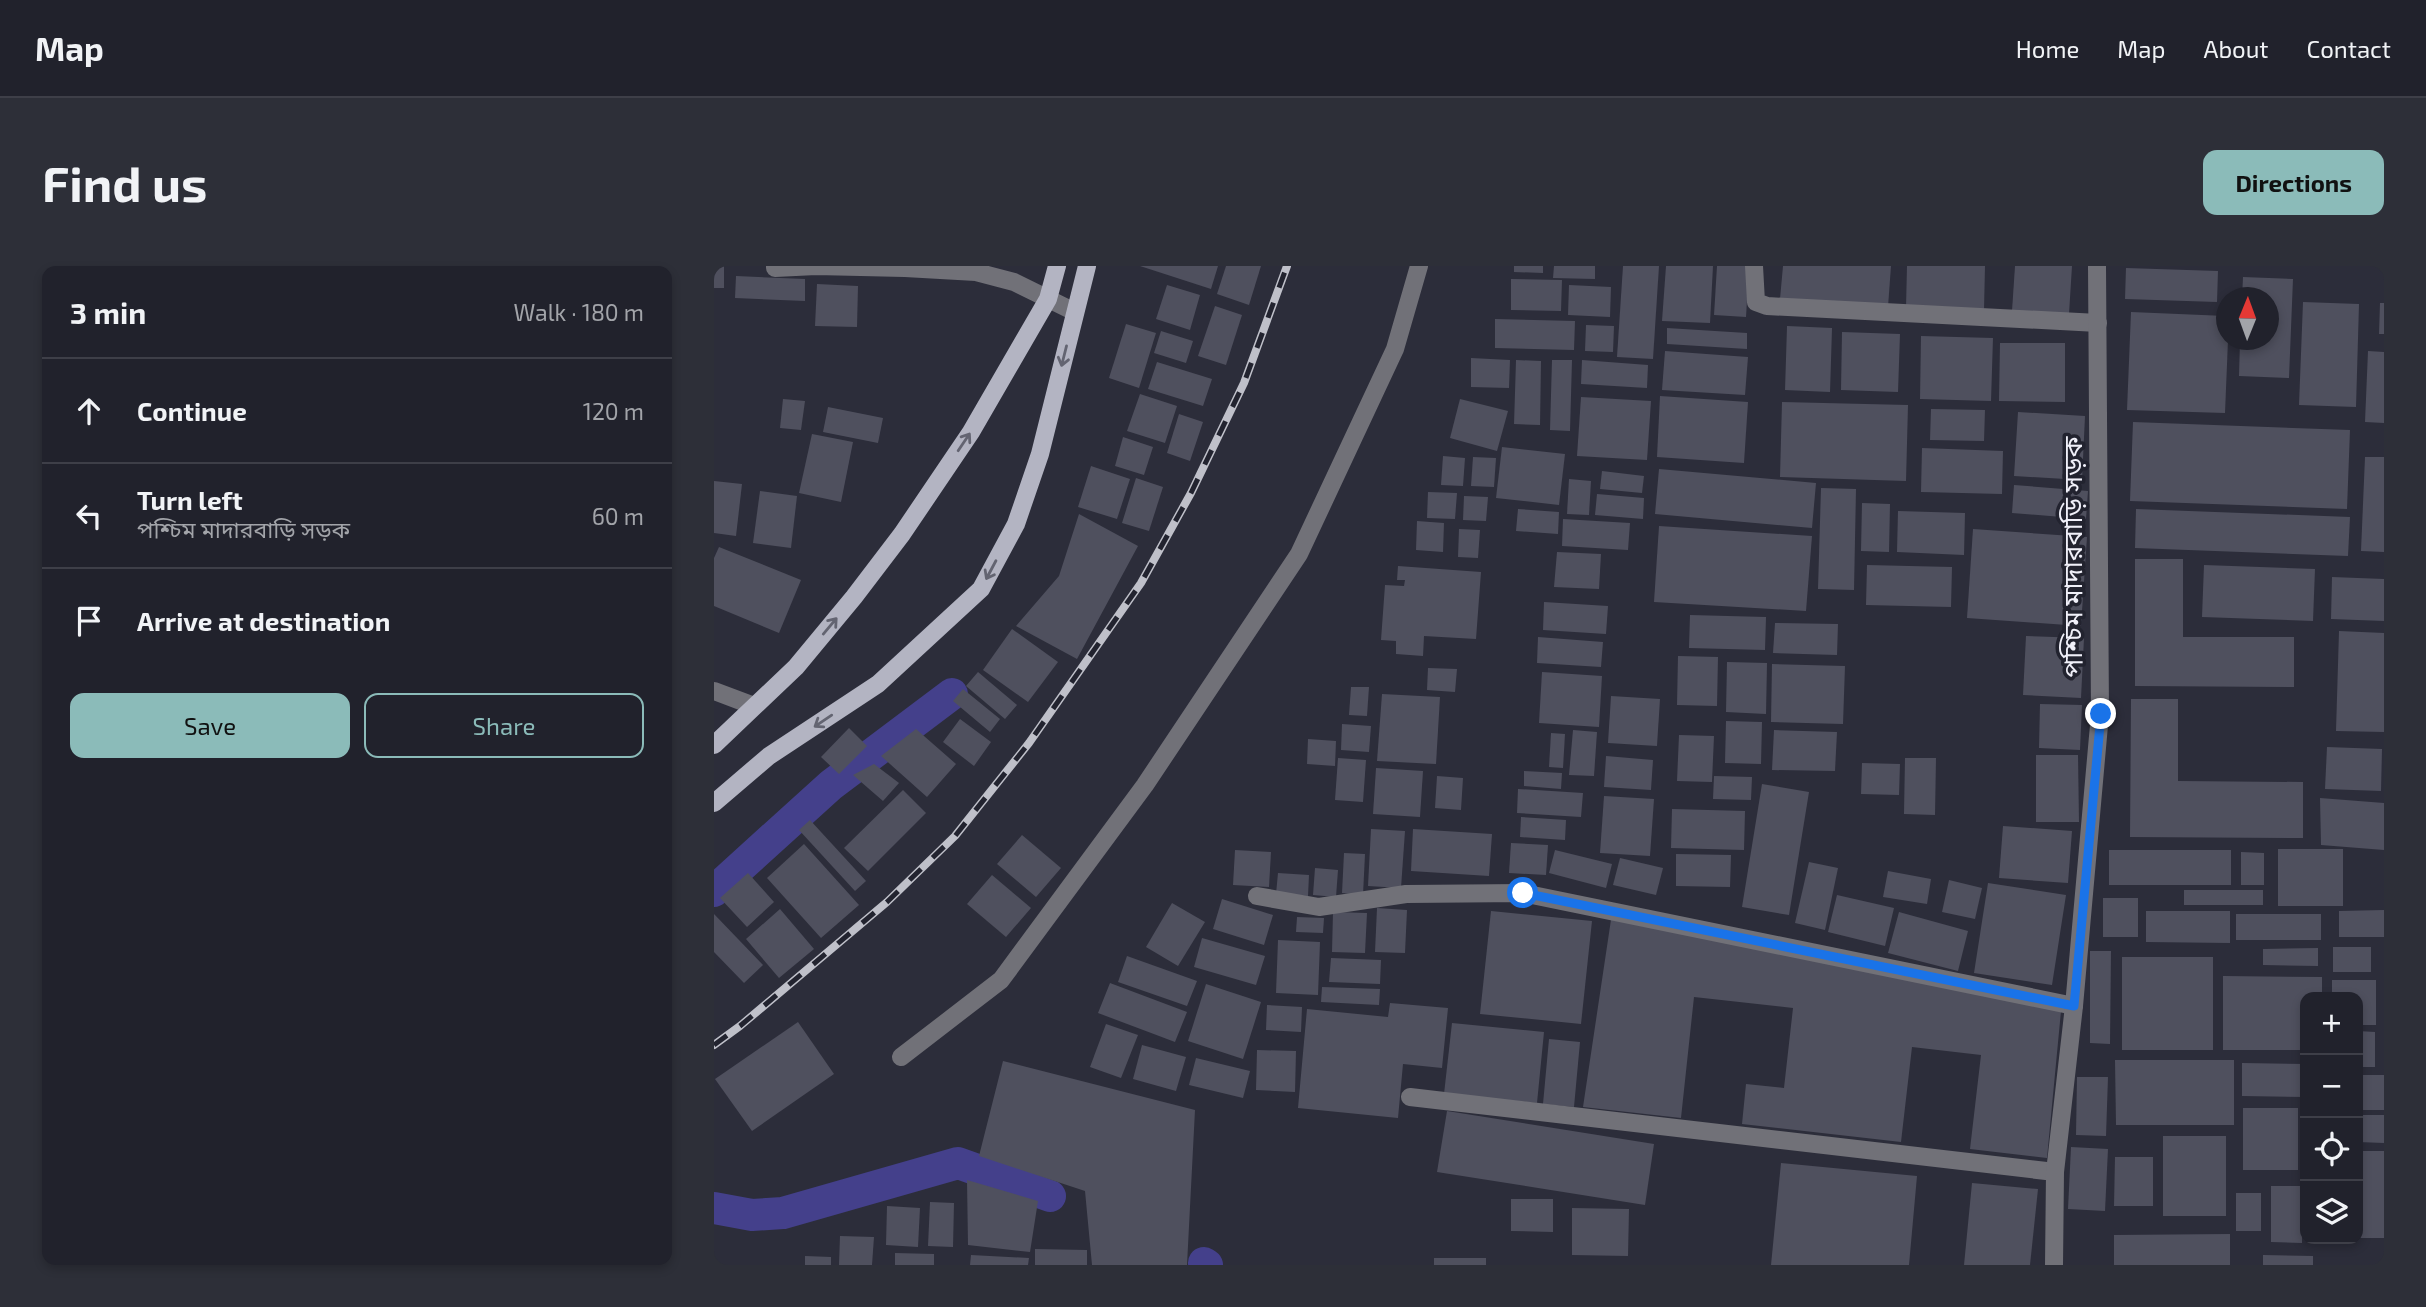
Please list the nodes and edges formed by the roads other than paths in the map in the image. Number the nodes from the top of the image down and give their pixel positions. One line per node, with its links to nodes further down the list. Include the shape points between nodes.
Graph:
1 (775, 266): 2 (street)
2 (863, 266): 8 (street, via 976,272 1014,282)
3 (1057, 266): 8 (main road)
4 (1087, 266): 9 (main road)
5 (1419, 266): 17 (street, via 1395,349 1299,554 1146,785 1001,979)
6 (1754, 266): 10 (street, via 1756,302 1767,306)
7 (2097, 266): 10 (street, পশ্চিম মাদারবাড়ি সড়ক)
8 (1048, 299): 9 (street); 12 (main road, one-way to 8, via 796,667 902,534 971,432)
9 (1075, 312): 14 (main road, one-way to 14, via 1040,454 1016,524 981,589 878,684 769,756)
10 (2098, 323): 16 (street, পশ্চিম মাদারবাড়ি সড়ক, via 2101,714)
11 (714, 691): 12 (street)
12 (754, 706): 13 (main road)
13 (714, 744)
14 (714, 803)
15 (1257, 896): 16 (street, via 1319,907 1406,894 1523,893)
16 (2074, 1006): 19 (street, পশ্চিম মাদারবাড়ি সড়ক)
17 (901, 1057)
18 (1410, 1097): 19 (street)
19 (2055, 1172): 20 (street, পশ্চিম মাদারবাড়ি সড়ক)
20 (2054, 1265)

